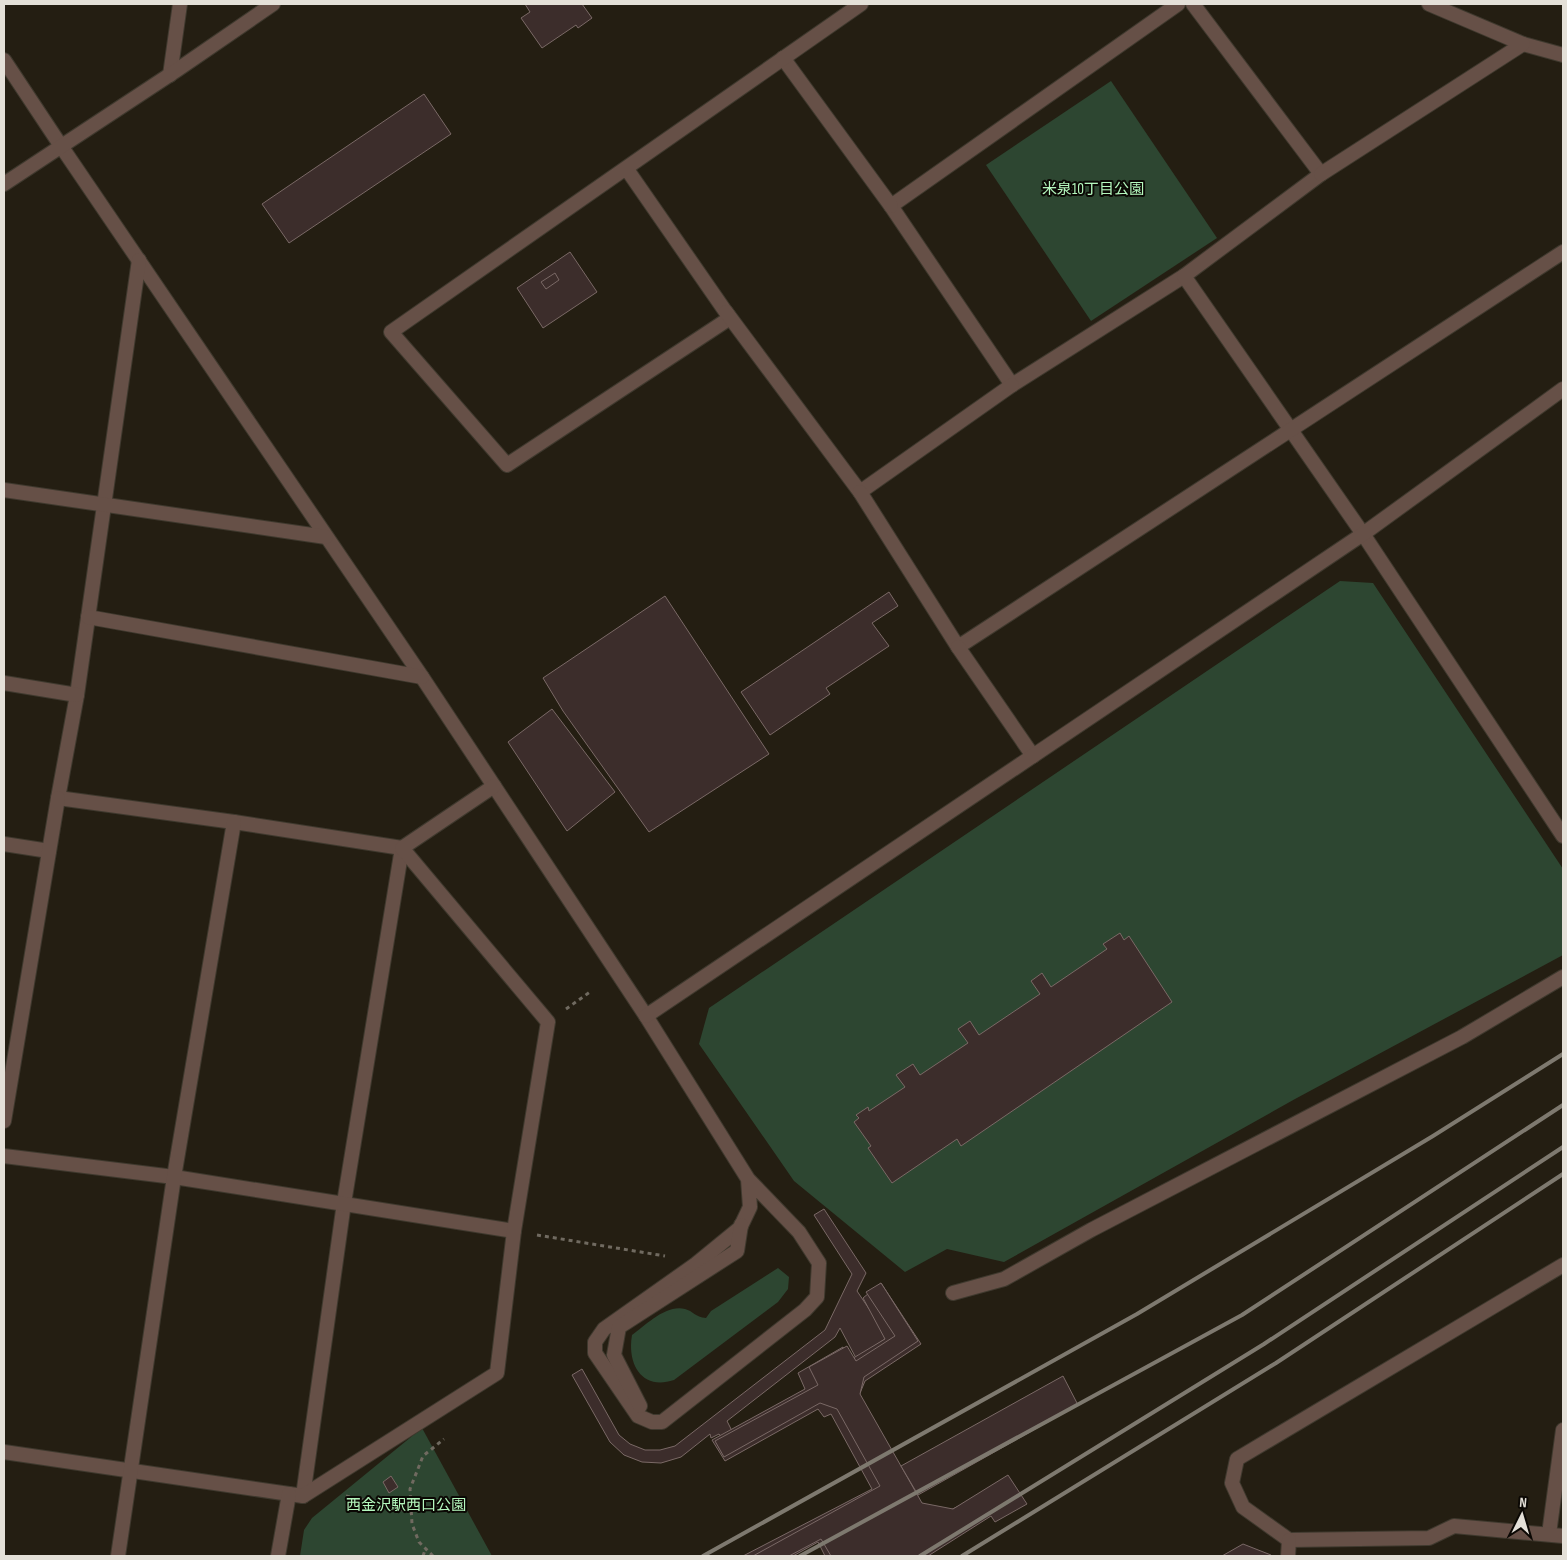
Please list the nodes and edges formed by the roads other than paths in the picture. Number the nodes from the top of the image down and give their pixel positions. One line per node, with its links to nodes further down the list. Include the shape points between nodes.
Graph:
1 (180, 4): 11 (street)
2 (273, 4): 11 (street)
3 (861, 4): 9 (street)
4 (1178, 4): 16 (street)
5 (1193, 4): 14 (street)
6 (1428, 4): 7 (street)
7 (1523, 44): 8 (street); 14 (street)
8 (1563, 55)
9 (783, 58): 13 (street); 16 (street)
10 (4, 60): 12 (street)
11 (170, 74): 12 (street)
12 (61, 146): 15 (street); 18 (street)
13 (626, 168): 20 (street); 20 (street, via 391,332 506,465 730,318)
14 (1321, 174): 19 (street)
15 (4, 184)
16 (891, 206): 21 (street)
17 (1563, 252): 23 (street)
18 (139, 260): 26 (street); 28 (street)
19 (1184, 276): 21 (street); 23 (street)
20 (725, 311): 25 (street)
21 (1012, 385): 25 (street)
22 (1563, 389): 27 (street)
23 (1292, 431): 27 (street); 30 (street)
24 (4, 490): 26 (street)
25 (860, 492): 30 (street)
26 (105, 504): 28 (street); 29 (street)
27 (1363, 534): 34 (street); 38 (street)
28 (326, 537): 31 (street)
29 (88, 617): 31 (street); 33 (street)
30 (958, 647): 34 (street)
31 (422, 677): 35 (street)
32 (4, 682): 33 (street)
33 (77, 695): 36 (street)
34 (1033, 756): 43 (street)
35 (494, 786): 40 (street); 43 (street)
36 (58, 798): 37 (street); 41 (street)
37 (234, 822): 40 (street); 47 (street)
38 (1563, 836)
39 (4, 844): 41 (street)
40 (402, 848): 49 (street); 51 (street, via 548,1022)
41 (48, 852): 44 (street)
42 (1563, 977): 54 (street, via 1462,1037 1091,1230 1004,1279)
43 (646, 1016): 48 (street)
44 (6, 1091): 45 (street)
45 (4, 1121)
46 (4, 1156): 47 (street)
47 (174, 1177): 49 (street); 57 (street)
48 (748, 1179): 50 (street); 52 (street, via 799,1232)
49 (344, 1203): 51 (street); 58 (street)
50 (740, 1228): 52 (street, via 736,1251 619,1327 614,1355 641,1409 665,1417 810,1303); 52 (street, via 696,1264 604,1329 595,1342 595,1353 638,1416 662,1422 805,1310 817,1297)
51 (514, 1231): 58 (street, via 497,1373)
52 (819, 1263)
53 (1563, 1265): 62 (street, via 1236,1459 1232,1483 1243,1507)
54 (953, 1293)
55 (1563, 1430): 60 (street)
56 (4, 1452): 57 (street)
57 (132, 1471): 59 (street); 63 (street)
58 (309, 1492): 59 (street)
59 (289, 1494): 64 (street)
60 (1549, 1534): 61 (street); 62 (street, via 1454,1526 1429,1538)
61 (1563, 1536)
62 (1289, 1540): 65 (street)
63 (118, 1556)
64 (278, 1556)
65 (1288, 1556)

